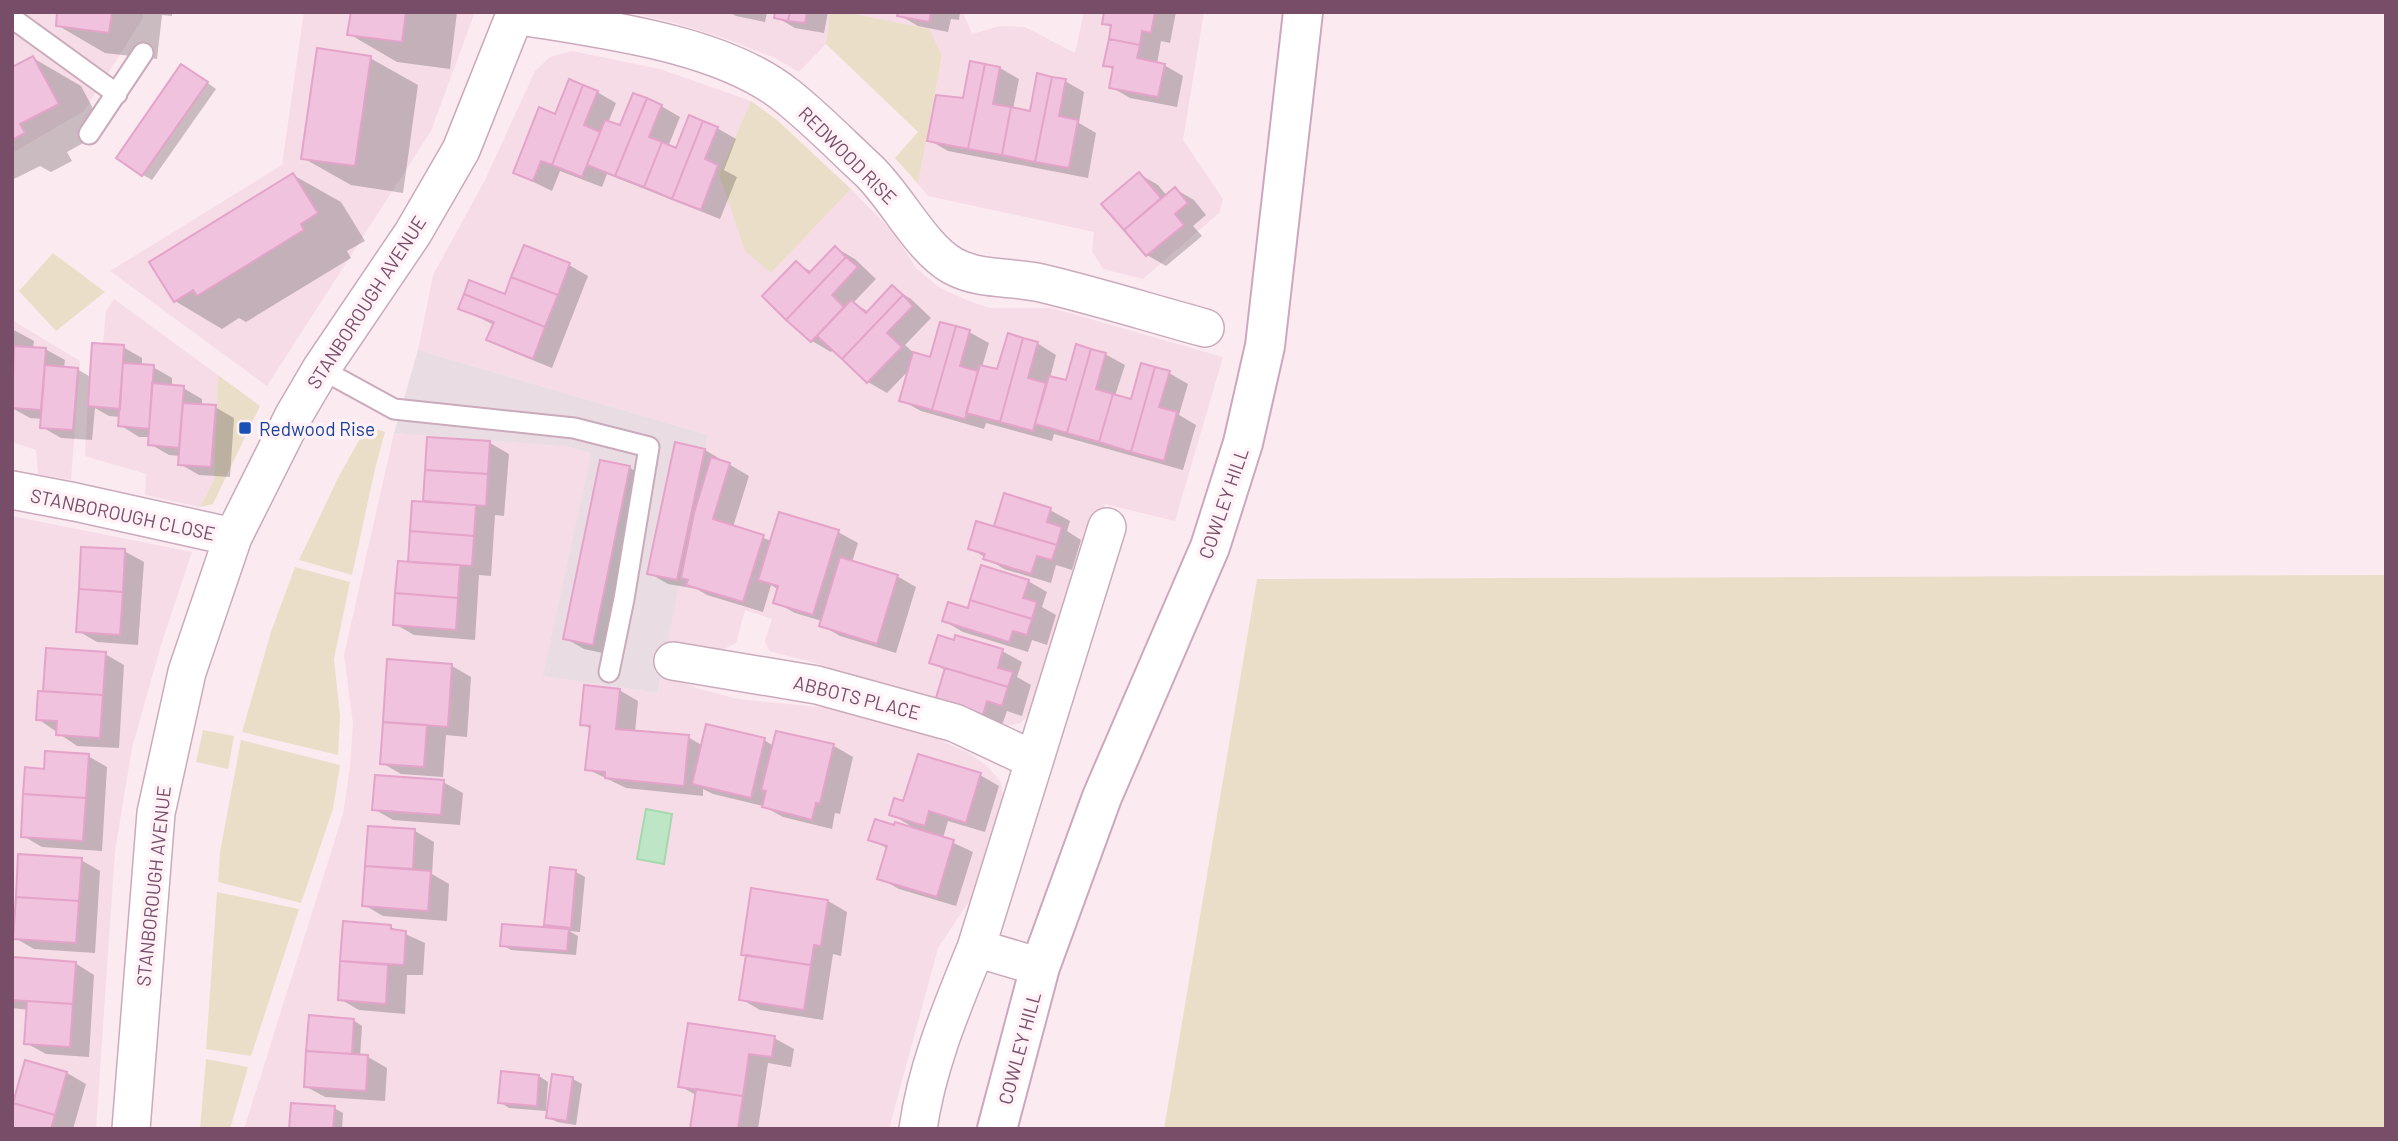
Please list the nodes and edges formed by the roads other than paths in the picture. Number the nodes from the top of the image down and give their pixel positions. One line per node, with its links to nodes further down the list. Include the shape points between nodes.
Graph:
1 (1303, 12): 16 (main road, COWLEY HILL, via 1265,346 1243,443 1210,547 1102,797)
2 (515, 13): 7 (street, REDWOOD RISE, via 683,48 746,71 786,95 876,178 934,251 952,265 974,275 1038,282); 8 (street, STANBOROUGH AVENUE, via 461,150 413,233)
3 (12, 18): 5 (lane)
4 (143, 53): 5 (lane)
5 (117, 94): 6 (lane)
6 (89, 134)
7 (1205, 328)
8 (321, 369): 11 (street, STANBOROUGH AVENUE); 13 (lane, via 394,409 574,428 649,447)
9 (12, 490): 11 (street, STANBOROUGH CLOSE)
10 (1107, 527): 14 (street)
11 (233, 537): 17 (street, STANBOROUGH AVENUE, via 187,672 156,813)
12 (673, 661): 14 (street, ABBOTS PLACE, via 842,691 955,723)
13 (608, 671)
14 (1034, 760): 15 (street)
15 (976, 948): 16 (street, COWLEY HILL); 18 (street, via 943,1028)
16 (1040, 967): 19 (main road, COWLEY HILL)
17 (131, 1129)
18 (918, 1129)
19 (997, 1129)

